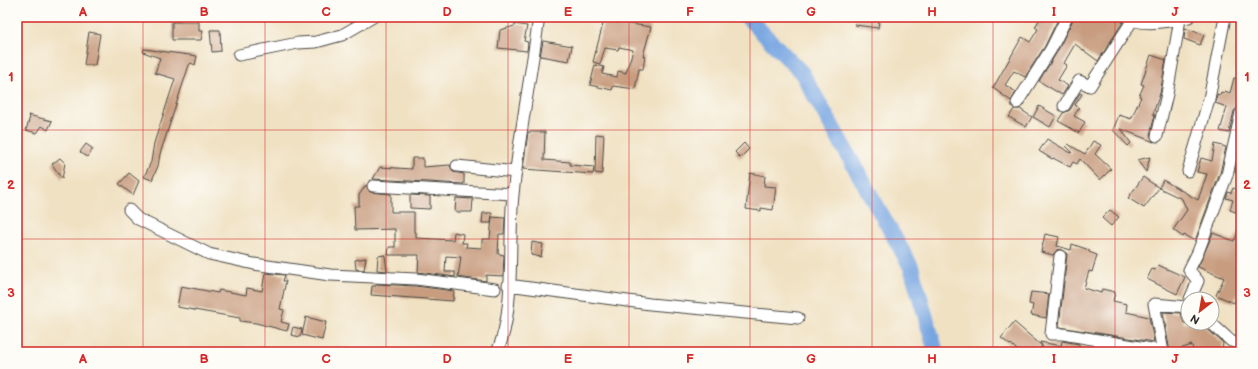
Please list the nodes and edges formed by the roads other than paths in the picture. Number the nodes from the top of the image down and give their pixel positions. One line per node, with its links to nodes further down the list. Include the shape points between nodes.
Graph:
1 (373, 17): 7 (street, via 342,35)
2 (539, 17): 14 (street)
3 (1067, 17): 8 (street, via 1051,49)
4 (1225, 17): 13 (street, via 1208,106)
5 (1130, 18): 6 (street, via 1167,23); 9 (street, via 1090,86 1079,81)
6 (1184, 18): 11 (street)
7 (239, 55)
8 (1017, 103)
9 (1064, 106)
10 (1241, 113): 21 (street, via 1227,175 1189,270 1198,282)
11 (1157, 136)
12 (456, 166): 14 (street)
13 (1188, 171)
14 (516, 172): 16 (street)
15 (373, 186): 16 (street)
16 (513, 194): 19 (street)
17 (129, 210): 20 (street, via 138,219 209,254 254,264 330,275 416,279)
18 (1060, 256): 27 (street, via 1051,334)
19 (508, 285): 23 (street, via 650,304); 26 (street, via 508,310 502,341)
20 (495, 289)
21 (1194, 291)
22 (1180, 304): 27 (street, via 1154,304)
23 (798, 318)
24 (1220, 331): 25 (street, via 1231,341)
25 (1241, 344)
26 (496, 352)
27 (1163, 352)

